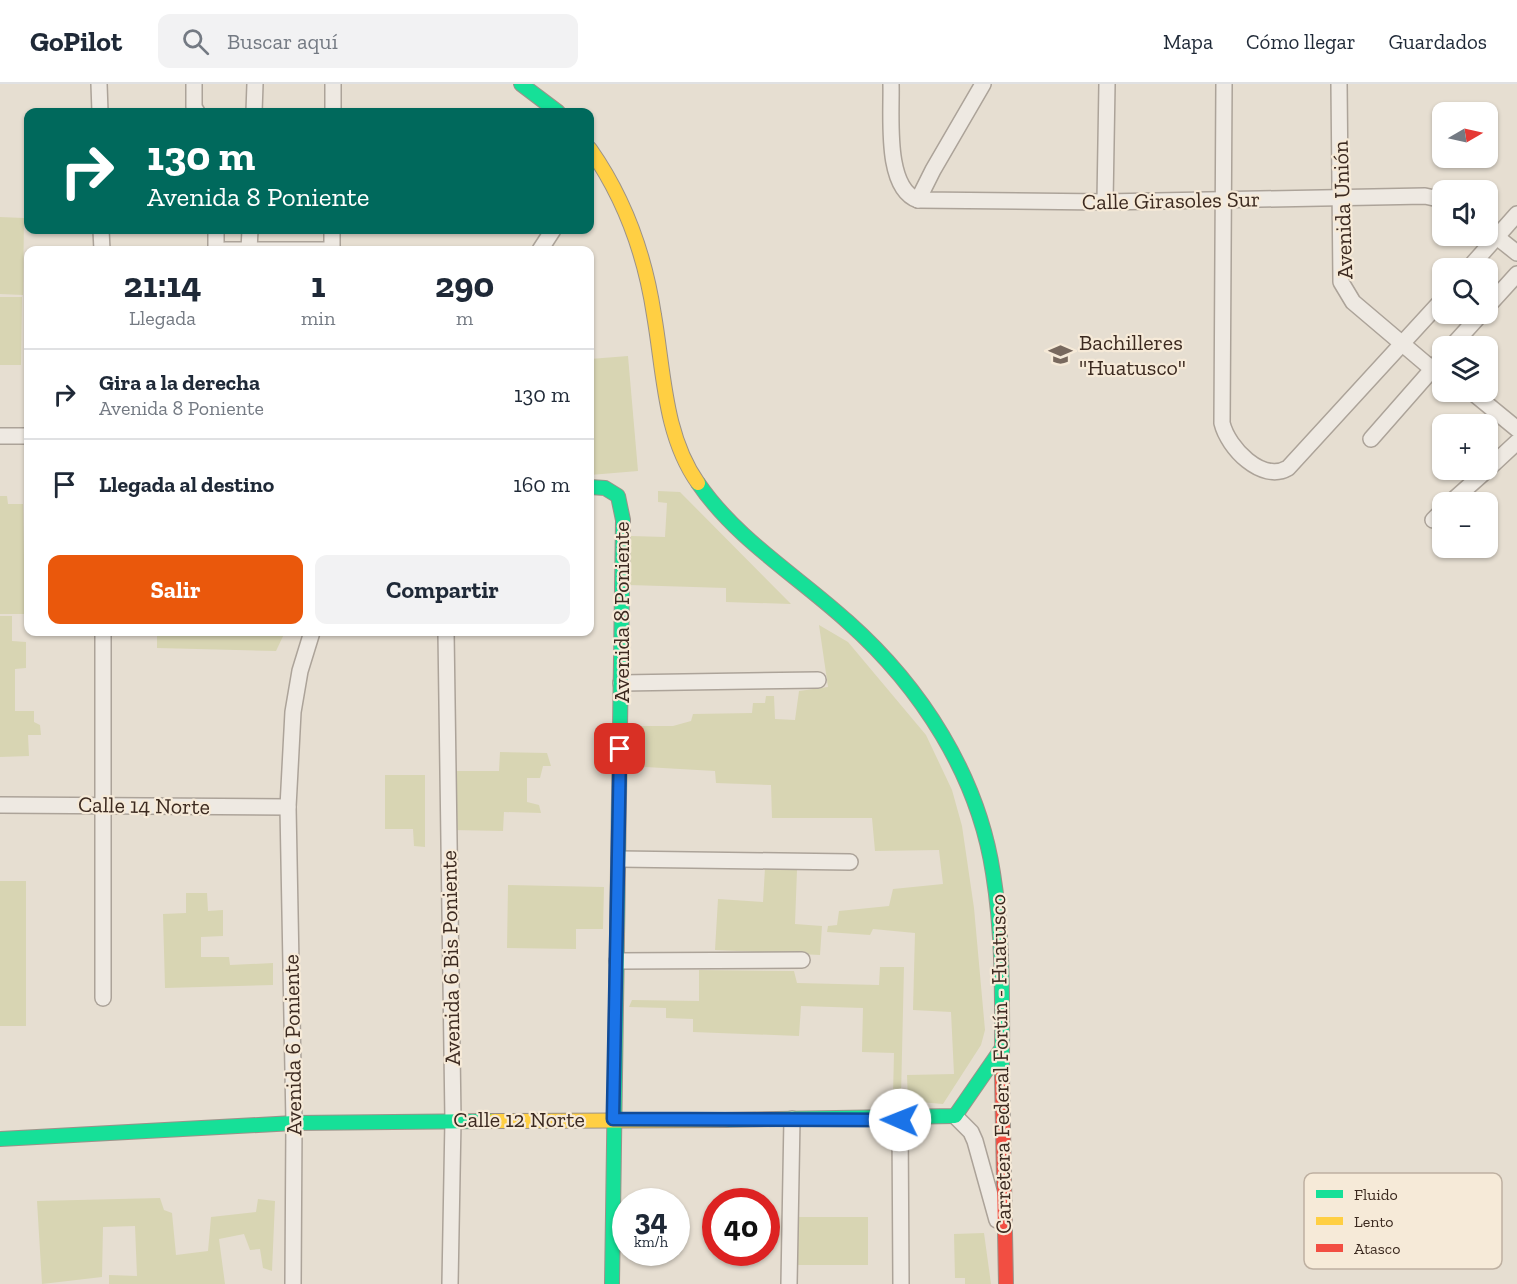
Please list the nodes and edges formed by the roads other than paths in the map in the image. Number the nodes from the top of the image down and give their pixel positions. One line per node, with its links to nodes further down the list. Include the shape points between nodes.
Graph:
1 (99, 84): 12 (street)
2 (194, 84): 13 (street)
3 (255, 84): 14 (street)
4 (333, 84): 15 (street)
5 (891, 84): 20 (street, via 894,163 902,189 908,197)
6 (983, 84): 20 (street)
7 (1107, 84): 22 (street)
8 (1224, 84): 21 (street)
9 (1340, 84): 10 (street); 18 (street, Avenida Unión)
10 (1346, 84)
11 (526, 85): 16 (street)
12 (100, 108)
13 (195, 108)
14 (254, 108)
15 (333, 108)
16 (553, 108)
17 (594, 163): 58 (street, Carretera Federal Fortín - Huatusco, via 624,205 643,260 674,430 694,478 726,517 896,670 959,765 980,813 995,873 1002,952)
18 (1340, 197): 19 (street, Calle Girasoles Sur); 21 (street, Calle Girasoles Sur); 32 (street, Avenida Unión, via 1339,271 1343,288 1353,302)
19 (1432, 198)
20 (918, 200): 22 (street, Calle Girasoles Sur)
21 (1224, 200): 22 (street, Calle Girasoles Sur); 32 (street, via 1222,423 1233,447 1260,468 1280,473)
22 (1105, 202)
23 (1517, 214): 24 (street)
24 (1498, 228)
25 (1498, 238): 26 (street)
26 (1517, 253)
27 (1517, 274): 28 (street)
28 (1498, 295)
29 (1432, 312): 32 (street)
30 (1473, 324): 31 (street)
31 (1461, 336)
32 (1403, 345): 33 (street, Avenida Unión)
33 (1432, 367)
34 (1432, 377): 39 (street)
35 (1484, 402): 36 (street)
36 (1517, 429)
37 (0, 436): 38 (street)
38 (24, 436)
39 (1371, 439)
40 (1517, 442): 41 (street)
41 (1498, 460)
42 (1476, 480): 44 (street)
43 (594, 487): 49 (street, Avenida 8 Poniente, via 605,488 618,496 623,520)
44 (1462, 492)
45 (102, 636): 50 (street)
46 (311, 636): 52 (street, via 293,712)
47 (446, 636): 62 (street, Avenida 6 Bis Poniente)
48 (818, 680): 49 (street)
49 (621, 683): 53 (street, Avenida 8 Poniente)
50 (104, 804): 51 (street, Calle 14 Norte); 52 (street, Calle 14 Norte); 57 (street)
51 (0, 805)
52 (288, 807): 64 (street, Avenida 6 Poniente)
53 (619, 859): 54 (street); 56 (street, Avenida 8 Poniente)
54 (850, 862)
55 (802, 960): 56 (street)
56 (616, 961): 60 (street, Avenida 8 Poniente)
57 (103, 998)
58 (1002, 1048): 59 (street); 66 (street, Carretera Federal Fortín - Huatusco)
59 (955, 1116): 63 (street, Calle 12 Norte); 66 (street, via 975,1141)
60 (613, 1119): 61 (street, Calle 12 Norte); 62 (street, Calle 12 Norte); 69 (street, Avenida 8 Poniente)
61 (792, 1119): 63 (street, Calle 12 Norte); 70 (street)
62 (453, 1120): 64 (street, Calle 12 Norte); 68 (street, Avenida 6 Bis Poniente)
63 (900, 1120): 71 (street)
64 (294, 1123): 65 (street, Calle 12 Norte); 67 (street, Avenida 6 Poniente)
65 (0, 1139)
66 (1005, 1249): 72 (street, Carretera Federal Fortín - Huatusco)
67 (293, 1284)
68 (450, 1284)
69 (612, 1284)
70 (789, 1284)
71 (902, 1284)
72 (1006, 1284)

